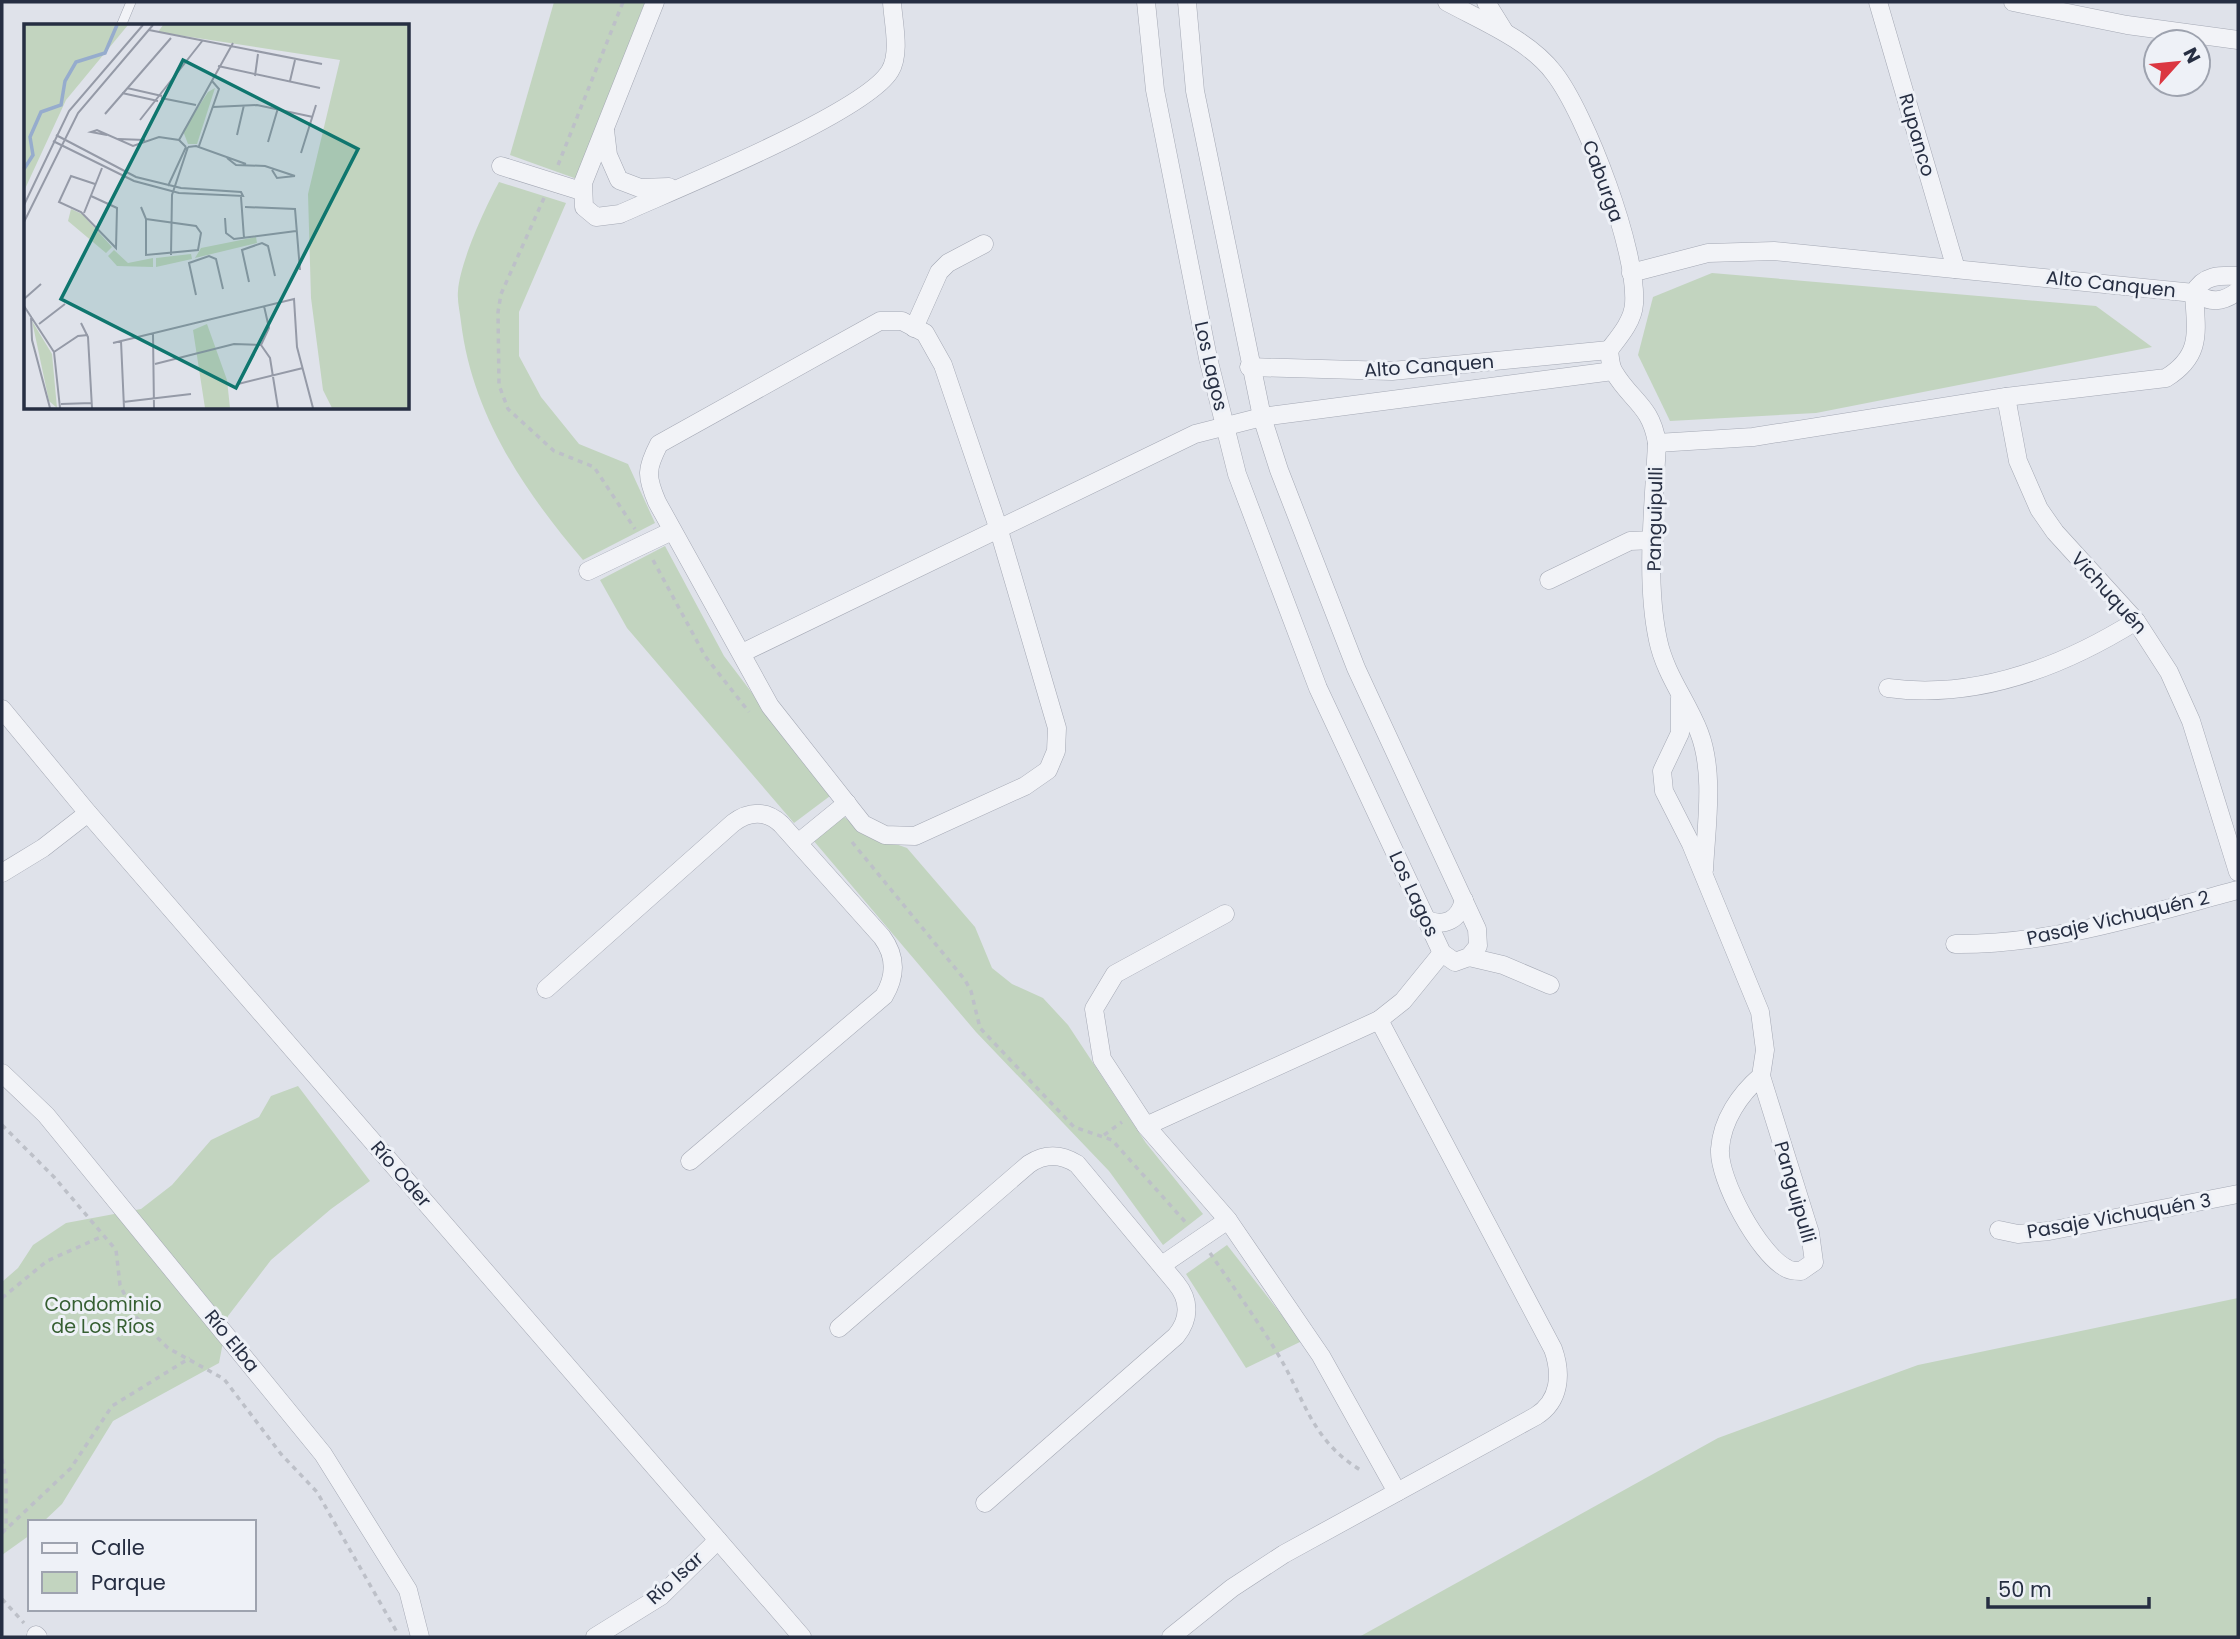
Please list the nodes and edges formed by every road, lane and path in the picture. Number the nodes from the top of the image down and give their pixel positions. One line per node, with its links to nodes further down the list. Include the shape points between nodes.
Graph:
1 (131, 2): 11 (lane)
2 (623, 2): 17 (path)
3 (655, 2): 14 (street)
4 (891, 2): 18 (street, via 895,45 891,70 869,93 832,116)
5 (1146, 2): 35 (street, Los Lagos, via 1155,90)
6 (1187, 2): 29 (street, Los Lagos, via 1195,91)
7 (1447, 2): 12 (street, Caburga)
8 (1486, 2): 12 (street, Caburga)
9 (1878, 2): 22 (street, Rupanco)
10 (2013, 2): 13 (street, via 2127,25)
11 (122, 24)
12 (1506, 34): 23 (street, Caburga, via 1553,71 1578,112 1620,225)
13 (2238, 40)
14 (605, 126): 16 (street, via 608,155); 19 (street)
15 (500, 166): 17 (street)
16 (619, 180): 18 (street, via 640,188); 19 (street, via 601,173); 20 (street, via 626,197)
17 (551, 182): 19 (street); 40 (path, via 501,294 499,385 508,409 554,451 594,467)
18 (683, 185): 20 (street)
19 (582, 187): 20 (street, via 584,207 590,214 604,219)
20 (620, 214)
21 (984, 244): 27 (street, via 940,272)
22 (1956, 269): 23 (street, Alto Canquen, via 1752,250 1682,258); 26 (street, Alto Canquen)
23 (1631, 273): 28 (street, Caburga, via 1634,305 1624,331)
24 (2238, 276): 26 (street, via 2207,279)
25 (2238, 291): 26 (street, via 2222,302)
26 (2194, 293): 32 (street, Alto Canquen, via 2194,348 2185,365 2166,378)
27 (915, 328): 37 (street, via 925,333 943,365); 38 (street, via 902,321 880,321 659,444 648,465 649,484)
28 (1609, 350): 30 (street, Alto Canquen); 31 (street)
29 (1249, 367): 30 (street, Alto Canquen); 34 (street, Los Lagos)
30 (1392, 371): 33 (street)
31 (1613, 371): 33 (street, Alto Canquen); 36 (street, Panguipulli, via 1654,422)
32 (2006, 397): 36 (street, Alto Canquen, via 1753,437); 43 (street, Vichuquén, via 2018,461 2039,509)
33 (1397, 401): 34 (street, Alto Canquen)
34 (1262, 417): 35 (street, Alto Canquen); 57 (street, Los Lagos, via 1356,668)
35 (1225, 425): 37 (street, Alto Canquen, via 1160,449); 59 (street, Los Lagos, via 1237,474 1318,688)
36 (1657, 443): 39 (street, Panguipulli)
37 (998, 527): 44 (street, Alto Canquen); 49 (street, via 1057,728 1056,751 1048,770 1025,786 915,836 885,835 863,824)
38 (672, 531): 40 (street); 44 (street)
39 (1654, 540): 42 (street, via 1630,541); 46 (street, Panguipulli, via 1653,606 1658,642)
40 (644, 545): 41 (street); 48 (path, via 705,656)
41 (588, 571)
42 (1549, 580)
43 (2136, 621): 45 (street, via 2090,650 2004,680 1918,692); 53 (street, Vichuquén, via 2169,672 2191,721)
44 (742, 653): 49 (street, via 770,706)
45 (1888, 688)
46 (1680, 698): 55 (street, Panguipulli, via 1699,732 1706,760 1709,791); 55 (street, Panguipulli, via 1680,733 1662,771 1664,791)
47 (2, 709): 50 (street, Río Oder)
48 (755, 720)
49 (847, 803): 51 (street)
50 (88, 813): 54 (street); 86 (street, Río Oder)
51 (831, 816): 52 (street); 75 (path, via 965,980 979,1028 1074,1127 1112,1140)
52 (799, 843): 64 (street, via 769,815 742,817); 70 (street, via 888,946 894,967 890,987 877,1003)
53 (2238, 872)
54 (2, 873)
55 (1704, 876): 67 (street, Panguipulli, via 1760,1012 1765,1050)
56 (2238, 890): 60 (street, Pasaje Vichuquén 2, via 2054,935)
57 (1464, 900): 59 (street, via 1460,913 1448,922); 62 (street, Los Lagos, via 1478,929 1478,946)
58 (1225, 914): 69 (street, via 1115,974 1094,1009 1102,1059)
59 (1427, 920): 61 (street, Los Lagos)
60 (1955, 944)
61 (1442, 953): 62 (street, Los Lagos, via 1455,962); 65 (street, via 1403,1001)
62 (1469, 957): 63 (street, via 1503,965)
63 (1550, 985)
64 (546, 989)
65 (1379, 1020): 69 (street); 82 (street, via 1553,1349 1559,1372 1556,1392 1544,1411)
66 (2, 1073): 90 (street, Río Elba, via 46,1115 323,1454 408,1590)
67 (1761, 1076): 67 (street, Panguipulli, via 1741,1094 1720,1150 1740,1212 1770,1256 1787,1270 1801,1271 1814,1262 1810,1233)
68 (2, 1125): 74 (path)
69 (1146, 1126): 72 (street)
70 (690, 1161)
71 (2238, 1194): 73 (street, Pasaje Vichuquén 3, via 2049,1231 2018,1234)
72 (1228, 1220): 75 (street); 82 (street, via 1321,1356)
73 (1999, 1230)
74 (104, 1236): 77 (path, via 47,1261); 79 (path, via 116,1250 120,1285 135,1316 168,1348)
75 (1201, 1239): 76 (street); 81 (path, via 1276,1352 1322,1438)
76 (1162, 1265): 78 (street, via 1077,1164 1060,1156 1043,1157 1029,1164); 83 (street, via 1185,1297 1187,1313 1181,1329)
77 (2, 1298)
78 (839, 1328)
79 (190, 1358): 84 (path, via 112,1406 71,1468); 89 (path, via 224,1378 281,1454 317,1492)
80 (2, 1459): 84 (path)
81 (1365, 1473)
82 (1397, 1492): 93 (street, via 1258,1570)
83 (985, 1503)
84 (6, 1529): 85 (path)
85 (2, 1533)
86 (718, 1539): 91 (street, Río Isar, via 661,1596); 92 (street, Río Oder)
87 (2, 1599): 88 (path)
88 (37, 1636)
89 (399, 1637)
90 (420, 1637)
91 (595, 1637)
92 (802, 1637)
93 (1171, 1637)

